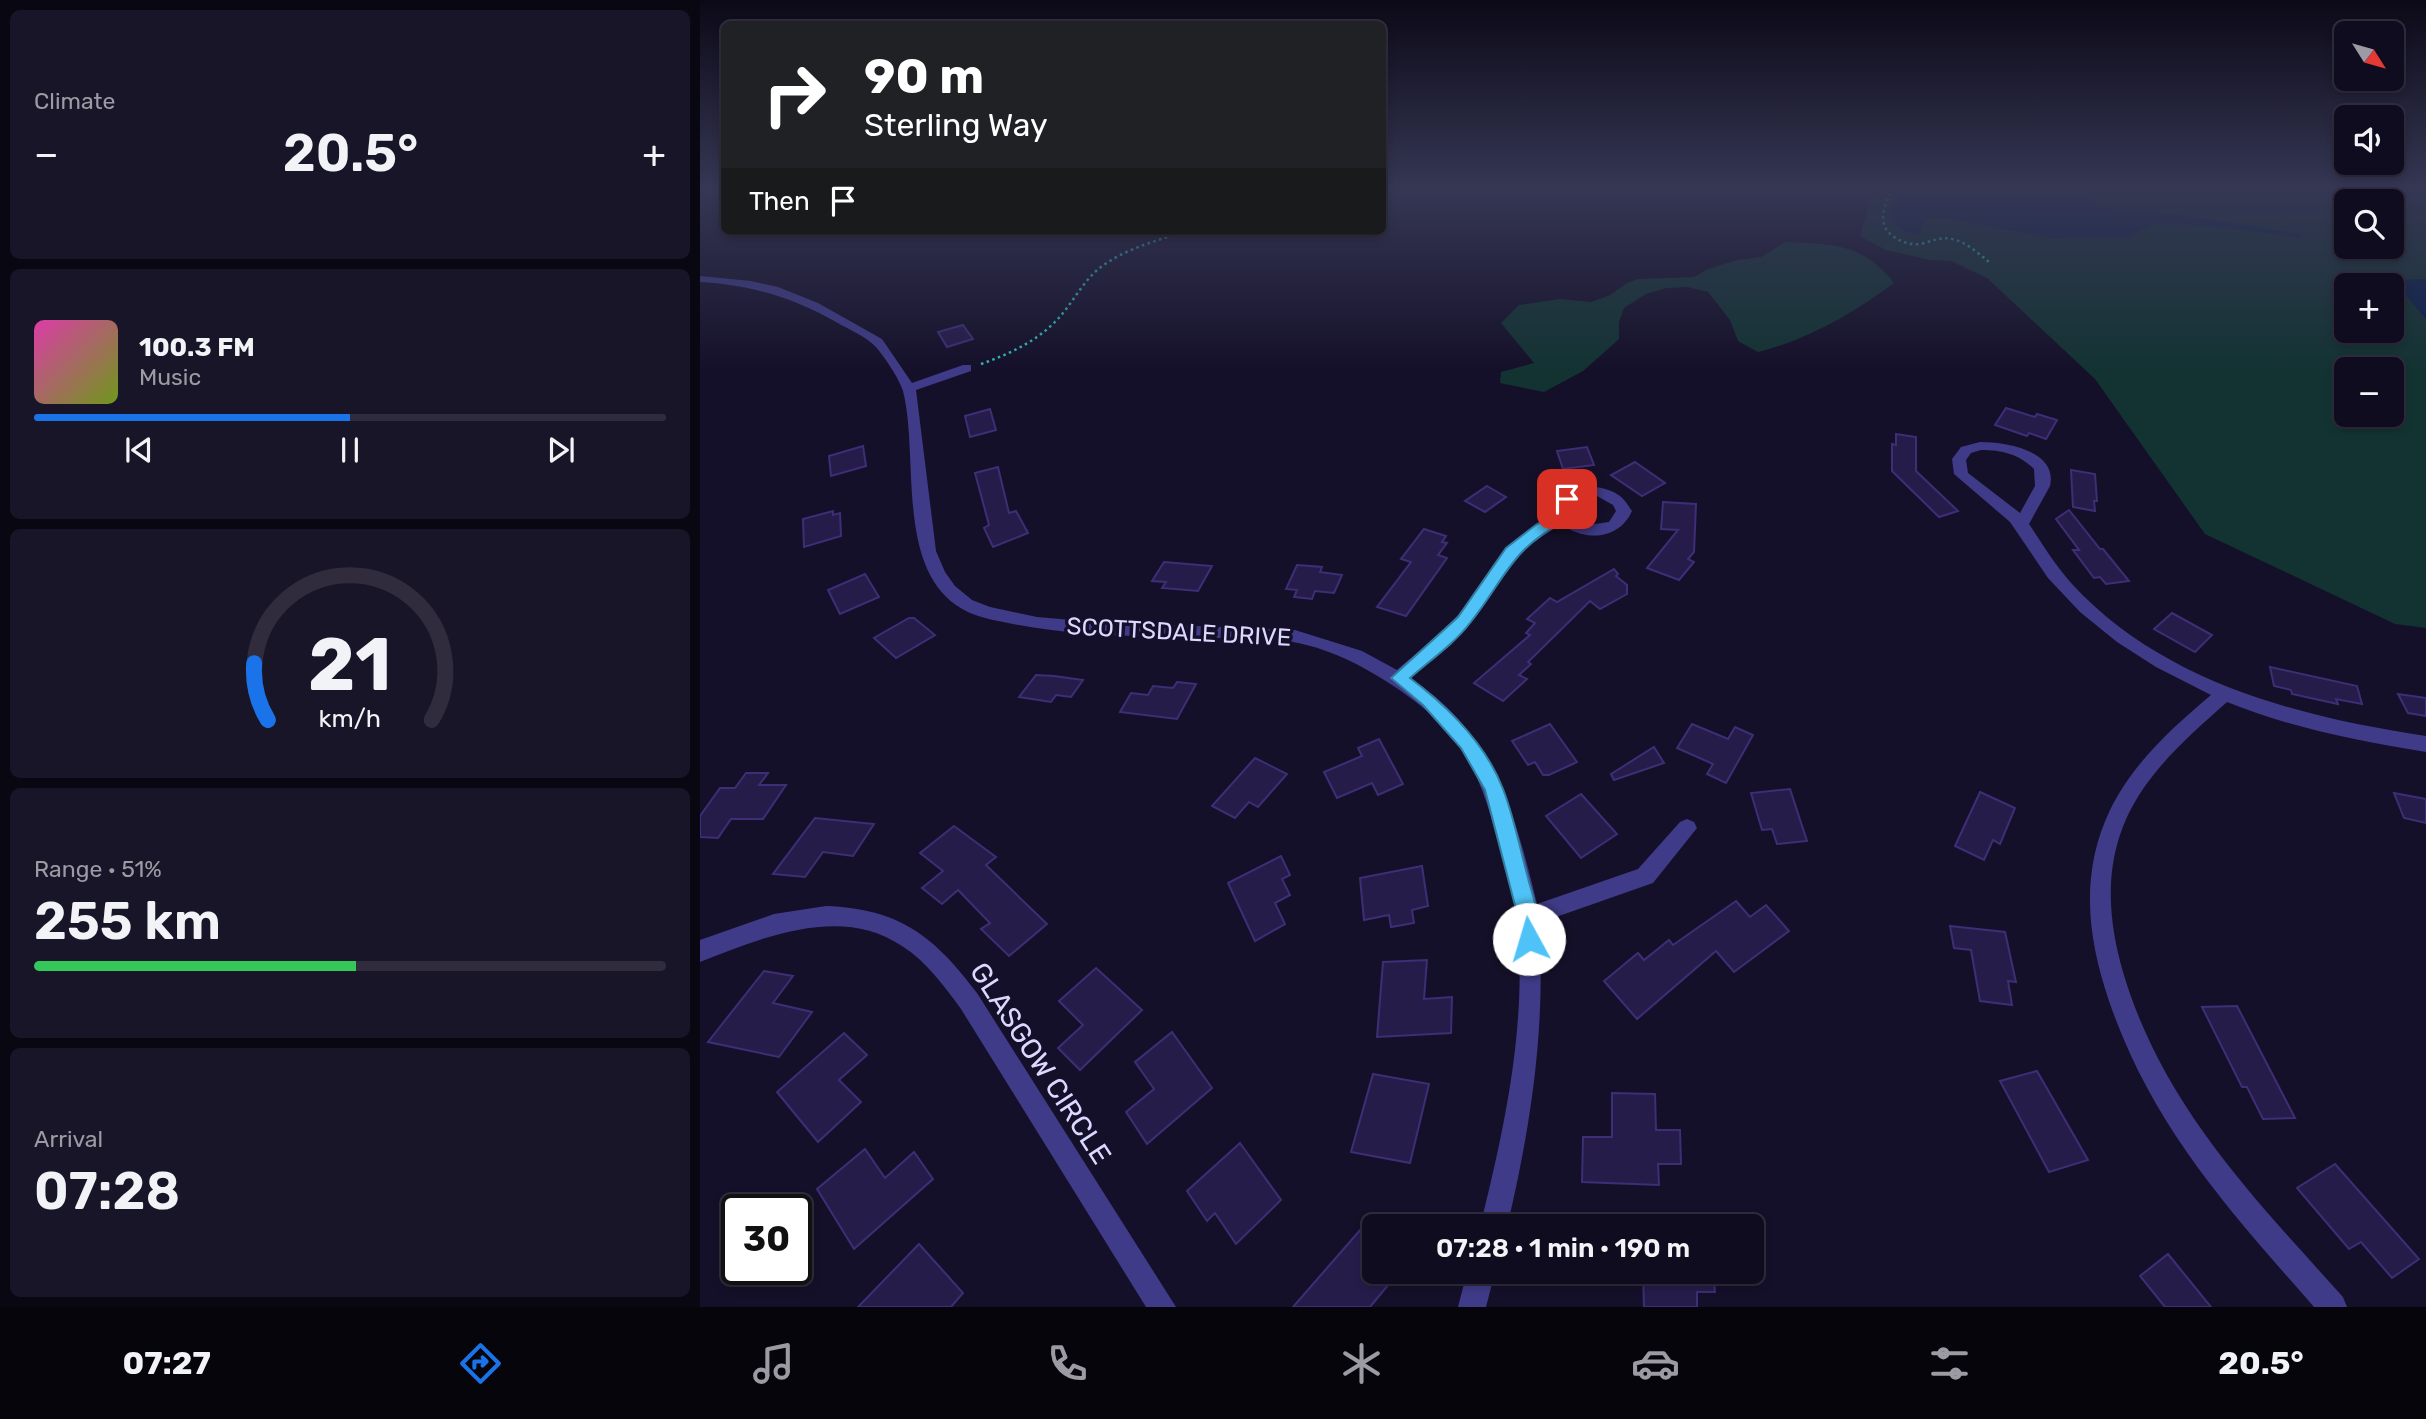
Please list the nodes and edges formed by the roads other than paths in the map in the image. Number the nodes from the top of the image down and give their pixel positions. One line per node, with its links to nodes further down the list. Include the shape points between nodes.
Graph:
1 (700, 279): 3 (street, SCOTTSDALE DRIVE, via 761,284 814,303 878,342)
2 (967, 368): 3 (street)
3 (909, 388): 6 (street, SCOTTSDALE DRIVE, via 928,551 934,571 963,603 992,614 1070,628 1295,636)
4 (1563, 517): 6 (street, via 1511,552 1463,621)
5 (2021, 524): 5 (street, via 1961,474 1958,457 1964,451 1999,446 2025,454 2042,469 2043,485); 7 (street, via 2043,560 2085,607 2122,637)
6 (1399, 678): 10 (street, SCOTTSDALE DRIVE, via 1429,701 1468,743 1494,789)
7 (2224, 694): 8 (street, via 2323,727); 16 (street, via 2165,747 2138,779 2118,814 2101,876 2102,932 2127,1019 2178,1121 2219,1178)
8 (2426, 744)
9 (1687, 828): 10 (street, via 1645,876)
10 (1528, 917): 12 (street, SCOTTSDALE DRIVE, via 1530,1007 1525,1063)
11 (700, 951): 14 (street, GLASGOW CIRCLE, via 762,928 828,917 878,923 922,947 969,1001)
12 (1496, 1214)
13 (1478, 1284): 15 (street)
14 (1162, 1307)
15 (1472, 1307)
16 (2333, 1307)

